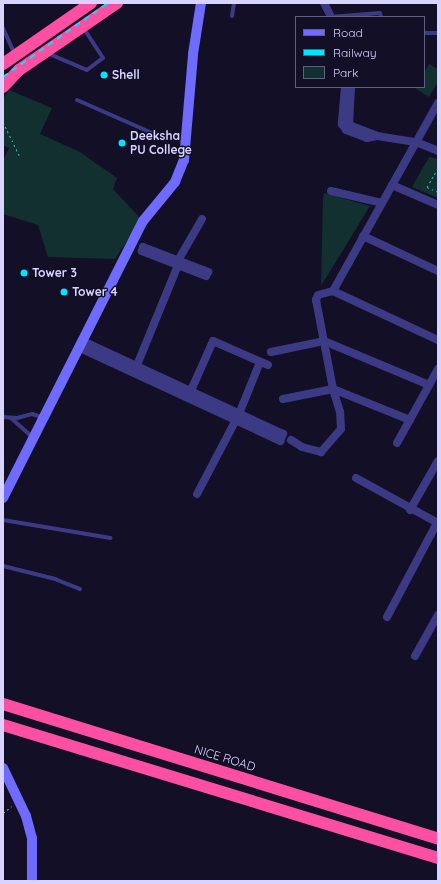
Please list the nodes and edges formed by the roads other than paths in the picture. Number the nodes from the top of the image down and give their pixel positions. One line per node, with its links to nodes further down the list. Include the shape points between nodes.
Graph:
1 (90, 3): 15 (highway)
2 (117, 3): 10 (highway)
3 (201, 3): 23 (street, via 193,54)
4 (234, 3): 6 (lane)
5 (324, 3): 7 (street)
6 (232, 16)
7 (330, 16)
8 (342, 16): 9 (lane, via 380,13)
9 (382, 16)
10 (83, 27): 14 (highway); 14 (lane, via 103,58 87,70)
11 (3, 28): 15 (lane)
12 (425, 33): 13 (lane)
13 (438, 33)
14 (46, 52): 17 (highway, via 19,70)
15 (15, 55): 16 (highway)
16 (3, 64)
17 (3, 87)
18 (345, 88): 22 (street, via 343,128 367,138)
19 (351, 88): 22 (street, via 349,125)
20 (77, 100): 23 (lane, via 152,133)
21 (438, 103): 24 (street)
22 (377, 136): 24 (street)
23 (186, 141): 36 (street, via 184,160 175,182 143,221)
24 (416, 142): 25 (street); 26 (street)
25 (438, 152)
26 (392, 185): 28 (street); 29 (street)
27 (330, 191): 28 (street)
28 (382, 203): 31 (street)
29 (438, 205)
30 (202, 219): 39 (street, via 178,263)
31 (364, 236): 32 (street); 33 (street)
32 (438, 270)
33 (333, 291): 34 (street); 35 (street, via 318,295 316,300)
34 (437, 338)
35 (324, 341): 37 (street); 40 (street); 41 (street)
36 (82, 345): 39 (street); 47 (street)
37 (271, 352)
38 (438, 369): 40 (street)
39 (135, 370): 42 (street)
40 (429, 385): 48 (street)
41 (333, 389): 43 (street); 48 (street); 50 (street, via 342,422 341,429 325,450 321,452 302,447)
42 (189, 395): 45 (street); 45 (street, via 213,341 264,364)
43 (284, 399)
44 (3, 417): 46 (lane)
45 (237, 417): 45 (street, via 283,434 280,441); 54 (street)
46 (11, 418): 47 (lane, via 32,414); 49 (lane)
47 (44, 418): 49 (street)
48 (410, 420): 51 (street)
49 (34, 438): 55 (street)
50 (291, 440)
51 (397, 442)
52 (438, 461): 56 (street)
53 (356, 478): 56 (street)
54 (197, 494)
55 (3, 498)
56 (410, 510): 58 (street)
57 (3, 520): 59 (lane)
58 (437, 523): 63 (street)
59 (110, 538)
60 (3, 566): 61 (lane, via 55,579)
61 (80, 589)
62 (438, 615): 64 (street)
63 (387, 617)
64 (415, 656)
65 (3, 704): 68 (highway, NICE ROAD)
66 (3, 725): 69 (highway)
67 (3, 768): 70 (street, via 19,800 32,838)
68 (438, 839)
69 (438, 858)
70 (32, 881)

